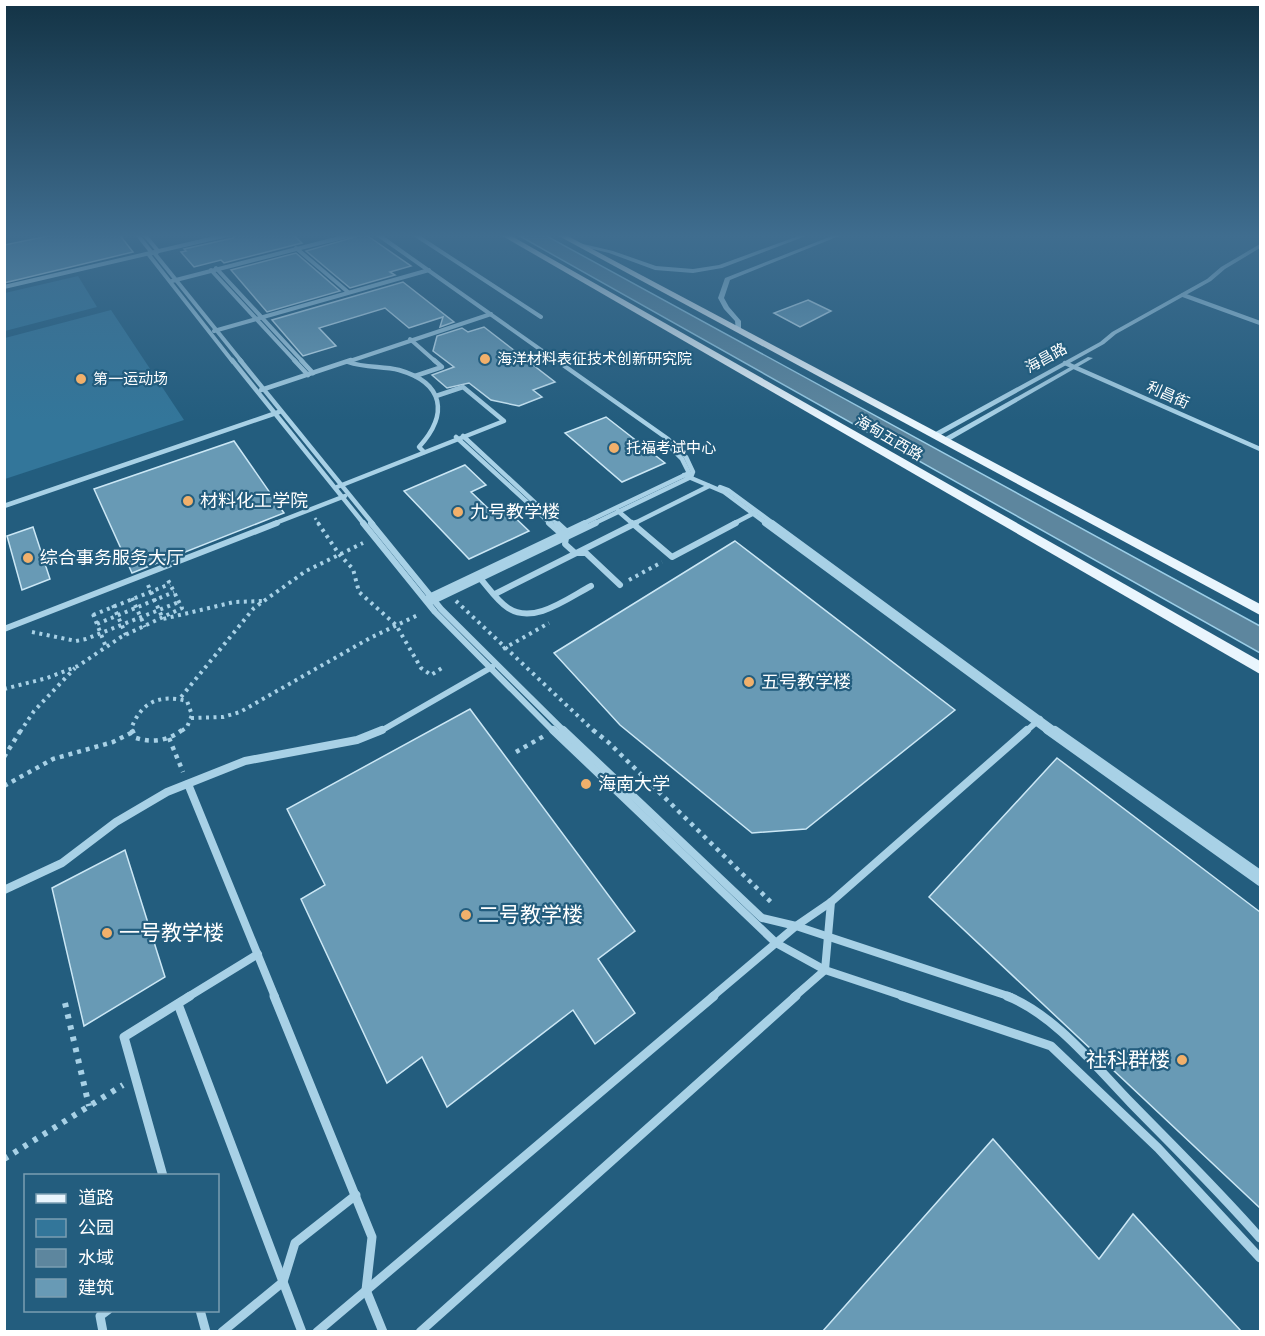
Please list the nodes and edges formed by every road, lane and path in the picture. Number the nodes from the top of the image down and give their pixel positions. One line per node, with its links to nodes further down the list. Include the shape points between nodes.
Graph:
1 (185, 296): 15 (street)
2 (238, 296): 13 (street)
3 (331, 296): 13 (street)
4 (463, 296): 11 (street)
5 (509, 296): 12 (street)
6 (612, 296): 80 (main road, 海甸五西路)
7 (675, 296): 16 (main road, 海甸五西路)
8 (722, 296): 16 (street, via 738,321)
9 (1186, 296): 19 (street, 海昌路); 20 (street, 海昌路)
10 (1187, 296): 14 (street)
11 (488, 314): 17 (street); 30 (street, via 675,445 689,462)
12 (541, 317)
13 (258, 318): 15 (street); 21 (street)
14 (1260, 323)
15 (213, 330): 23 (street)
16 (738, 330): 27 (main road, 海甸五西路)
17 (410, 339): 18 (street); 22 (street, via 442,367)
18 (346, 361): 21 (street); 22 (street)
19 (1065, 363): 20 (street, 利昌街); 27 (street, 海昌路)
20 (1074, 367): 27 (street, 海昌路); 28 (street, 利昌街)
21 (309, 373): 23 (street)
22 (415, 376): 24 (street)
23 (260, 389): 25 (street)
24 (436, 396): 26 (street, via 464,387 501,418); 29 (street, via 440,406 437,425 419,447)
25 (278, 411): 31 (street); 34 (street)
26 (460, 436): 29 (street); 39 (street)
27 (939, 438): 63 (main road, 海甸五西路)
28 (1260, 449)
29 (423, 451): 31 (street)
30 (689, 476): 32 (street); 36 (street)
31 (337, 485): 33 (street)
32 (711, 485): 37 (street); 38 (street)
33 (345, 496): 35 (street); 57 (street)
34 (4, 504)
35 (309, 510): 42 (path); 72 (street)
36 (617, 510): 38 (street); 39 (street)
37 (755, 513): 38 (street, via 672,557); 84 (street)
38 (633, 524): 41 (street)
39 (566, 534): 41 (street, via 565,544); 44 (street)
40 (363, 543): 42 (path)
41 (575, 553): 47 (street, via 586,553); 53 (street)
42 (339, 554): 59 (path, via 306,571); 70 (path, via 353,569 359,592)
43 (165, 574): 46 (path)
44 (479, 576): 52 (street); 53 (street); 57 (street)
45 (146, 582): 50 (path)
46 (170, 584): 50 (path); 51 (path)
47 (620, 585)
48 (591, 586): 53 (street, via 531,613 508,608)
49 (130, 591): 55 (path)
50 (151, 591): 55 (path); 56 (path)
51 (174, 592): 56 (path); 58 (path)
52 (448, 594): 57 (street); 96 (path, via 608,742)
53 (495, 594)
54 (110, 598): 60 (path)
55 (133, 599): 60 (path); 61 (path)
56 (155, 600): 61 (path); 62 (path)
57 (429, 600): 78 (street)
58 (179, 602): 62 (path); 67 (path, via 182,608)
59 (262, 602): 67 (path, via 234,602); 82 (path, via 245,616)
60 (114, 606): 65 (path); 68 (path, via 92,613)
61 (137, 608): 65 (path); 66 (path)
62 (159, 610): 66 (path); 67 (path)
63 (1260, 610)
64 (420, 614): 70 (path)
65 (118, 616): 68 (path); 69 (path)
66 (141, 617): 69 (path); 71 (path)
67 (163, 619): 71 (path)
68 (97, 624): 74 (path)
69 (122, 625): 74 (path); 75 (path)
70 (396, 625): 79 (path, via 426,673); 83 (path, via 240,712)
71 (145, 627): 75 (path)
72 (4, 629)
73 (25, 630): 74 (path, via 76,641)
74 (101, 634): 76 (path)
75 (126, 635): 76 (path)
76 (106, 647): 77 (path)
77 (78, 666): 81 (path); 89 (path, via 34,711)
78 (494, 666): 90 (street, via 379,732 357,740 245,761); 97 (street, via 762,918); 99 (street, via 578,756)
79 (442, 668)
80 (1260, 668)
81 (4, 689)
82 (181, 698): 83 (path, via 191,706); 85 (path, via 162,698 143,708 133,723)
83 (190, 718): 87 (path)
84 (1038, 721): 92 (street); 93 (street); 95 (street)
85 (133, 732): 87 (path, via 140,741); 91 (path, via 54,759)
86 (543, 736): 88 (path)
87 (169, 738): 90 (path)
88 (516, 752)
89 (4, 757)
90 (188, 784): 94 (street, via 133,811 62,863); 100 (street)
91 (4, 786)
92 (1260, 874)
93 (1260, 882)
94 (4, 890)
95 (831, 902): 97 (street); 98 (street)
96 (773, 904)
97 (796, 926): 98 (street); 99 (street)
98 (828, 936): 101 (street); 109 (street, via 1030,1007 1087,1059)
99 (776, 943): 101 (street); 112 (street)
100 (258, 954): 103 (street); 108 (street)
101 (825, 970): 110 (street, via 1059,1052 1196,1186); 121 (street)
102 (65, 1003): 105 (path)
103 (178, 1004): 104 (street, via 124,1037); 111 (street)
104 (136, 1077): 105 (path); 107 (street)
105 (89, 1106): 106 (path)
106 (4, 1159)
107 (162, 1174)
108 (356, 1195): 111 (street, via 295,1243); 112 (street, via 372,1237)
109 (1260, 1238)
110 (1260, 1258)
111 (284, 1282): 117 (street); 118 (street)
112 (366, 1290): 119 (street); 120 (street)
113 (106, 1312): 115 (street, via 100,1316)
114 (200, 1312): 116 (street)
115 (103, 1332)
116 (206, 1332)
117 (222, 1332)
118 (302, 1332)
119 (317, 1332)
120 (382, 1332)
121 (420, 1332)

